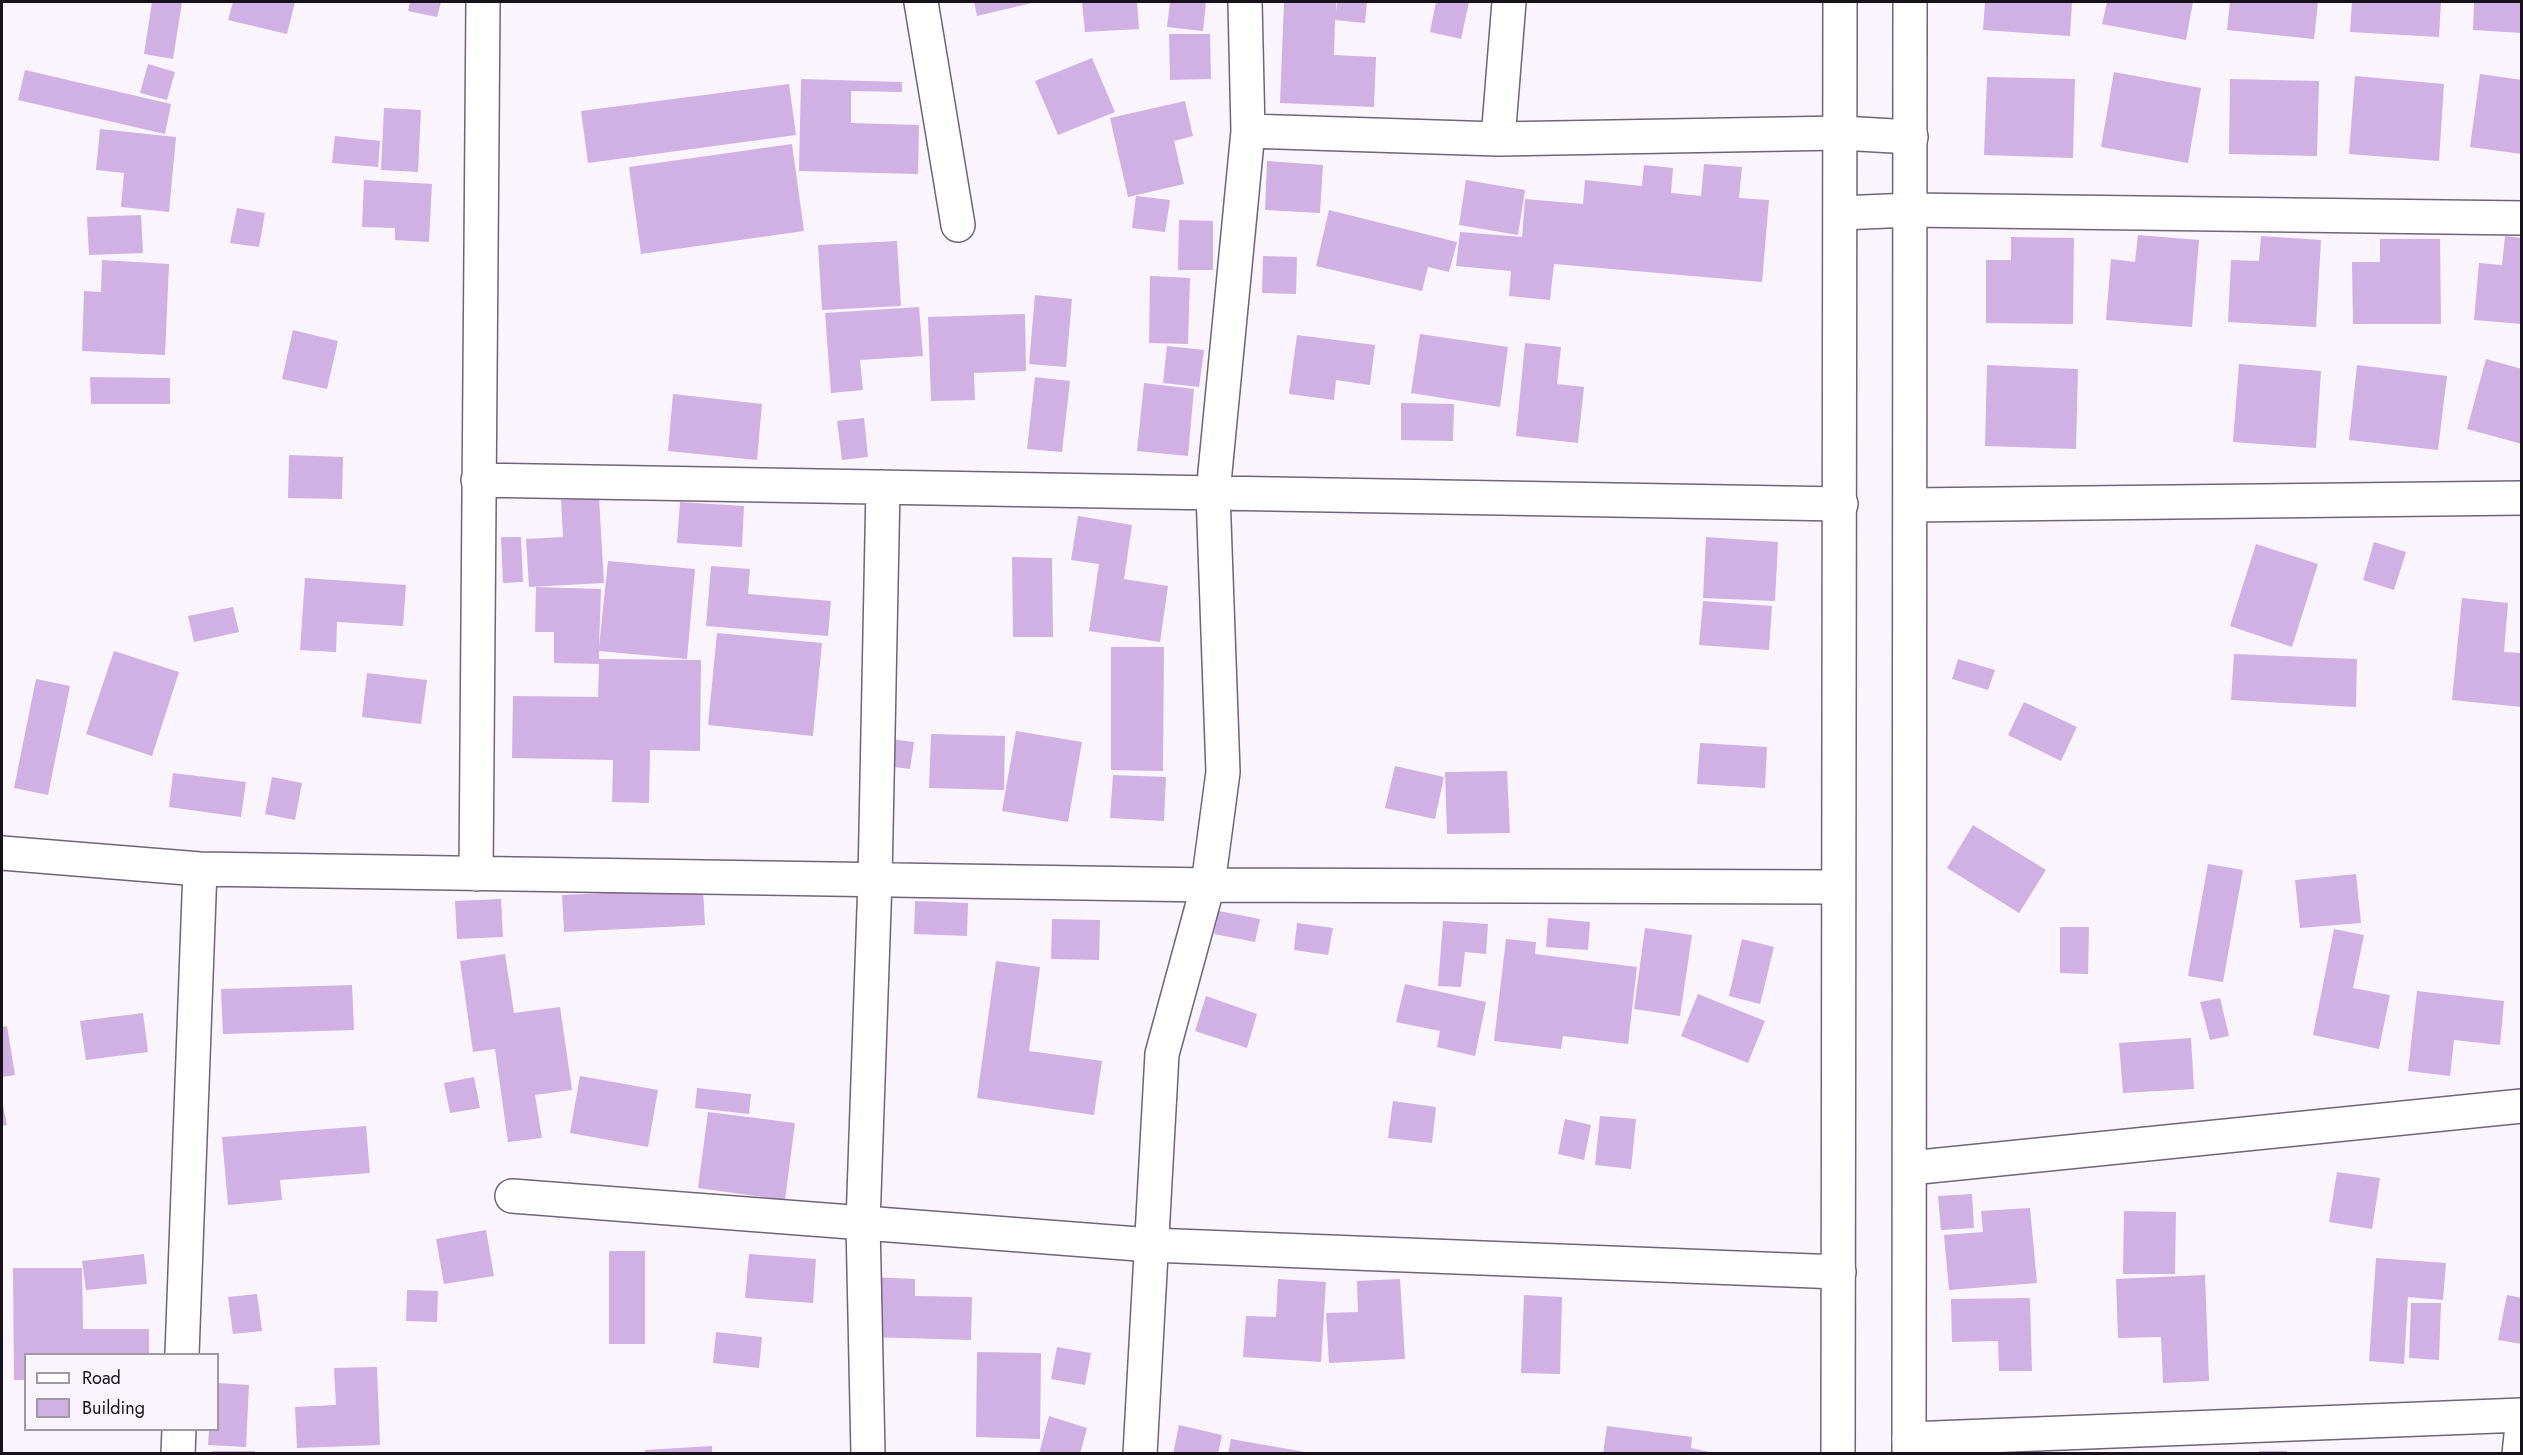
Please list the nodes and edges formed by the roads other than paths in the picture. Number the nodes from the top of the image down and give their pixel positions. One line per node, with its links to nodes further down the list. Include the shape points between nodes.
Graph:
1 (483, 2): 15 (street)
2 (921, 2): 14 (street)
3 (1245, 2): 7 (street)
4 (1509, 2): 10 (street)
5 (1840, 2): 8 (street)
6 (1910, 2): 9 (street)
7 (1248, 130): 10 (street); 17 (street)
8 (1840, 133): 9 (street); 10 (street); 12 (street)
9 (1911, 137): 11 (street)
10 (1498, 139)
11 (1910, 210): 12 (street); 13 (street); 20 (street)
12 (1841, 213): 19 (street)
13 (2522, 218)
14 (958, 225)
15 (478, 480): 16 (street); 23 (street)
16 (883, 487): 17 (street); 24 (street)
17 (1213, 493): 19 (street); 25 (street, via 1223,772)
18 (2522, 498): 20 (street)
19 (1841, 504): 26 (street)
20 (1911, 505): 28 (street)
21 (2, 853): 22 (street)
22 (200, 869): 23 (street); 33 (street)
23 (476, 874): 24 (street)
24 (875, 880): 25 (street); 30 (street)
25 (1208, 885): 26 (street); 31 (street, via 1162,1054)
26 (1838, 887): 32 (street)
27 (2522, 1106): 28 (street)
28 (1910, 1167): 37 (street)
29 (512, 1196): 30 (street)
30 (863, 1223): 31 (street); 39 (street)
31 (1151, 1245): 32 (street); 40 (street)
32 (1839, 1272): 41 (street)
33 (182, 1353)
34 (2522, 1415): 37 (street)
35 (2522, 1426): 42 (street)
36 (179, 1431): 38 (street)
37 (1909, 1446)
38 (178, 1454)
39 (868, 1454)
40 (1140, 1454)
41 (1838, 1454)
42 (2519, 1454)

